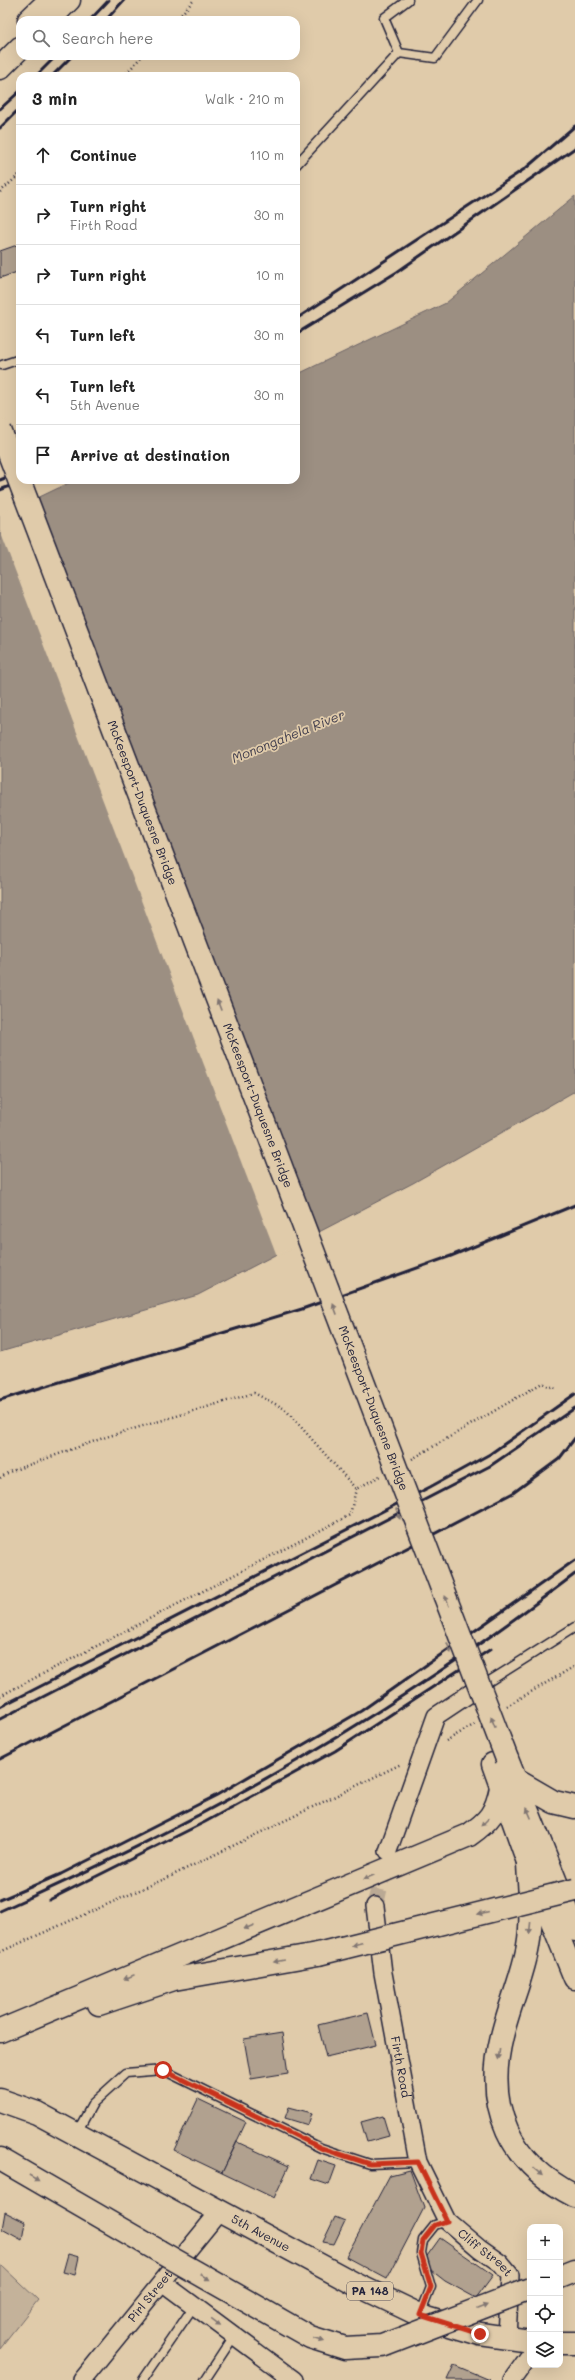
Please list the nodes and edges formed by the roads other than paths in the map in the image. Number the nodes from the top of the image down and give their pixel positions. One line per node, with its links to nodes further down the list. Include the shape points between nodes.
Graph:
1 (50, 0): 5 (main road)
2 (69, 0): 6 (main road)
3 (408, 0): 10 (lane, via 384,18)
4 (478, 0): 10 (lane, via 435,58)
5 (33, 16)
6 (53, 16)
7 (16, 33): 8 (main road)
8 (0, 48)
9 (16, 52): 11 (main road)
10 (398, 53): 12 (lane)
11 (0, 68)
12 (300, 161)
13 (16, 360): 14 (lane)
14 (2, 365)
15 (0, 430): 17 (main road, McKeesport-Duquesne Bridge, one-way to 15, bridge)
16 (0, 470): 21 (main road, McKeesport-Duquesne Bridge, one-way to 21)
17 (16, 473)
18 (20, 484): 21 (main road, McKeesport-Duquesne Bridge, one-way to 18, bridge)
19 (575, 1627): 20 (lane)
20 (475, 1690): 25 (street, via 436,1716)
21 (500, 1761): 22 (main road, McKeesport-Duquesne Bridge)
22 (508, 1784): 23 (main road, via 554,1802); 24 (main road, one-way to 22); 26 (main road); 31 (main road, one-way to 31, via 487,1822 469,1836)
23 (575, 1807)
24 (543, 1846): 27 (main road); 29 (main road)
25 (388, 1851)
26 (528, 1862): 30 (main road); 37 (main road, one-way to 37, via 531,1916 528,1946 501,2037 496,2100 512,2143 553,2185)
27 (575, 1889): 32 (main road, one-way to 32, bridge, via 318,1954 174,1979)
28 (375, 1906): 36 (street, Firth Road, via 383,1973)
29 (575, 1930)
30 (575, 1978)
31 (0, 2031)
32 (0, 2037)
33 (0, 2100): 34 (main road, 5th Avenue / PA 148, via 37,2113)
34 (76, 2134): 36 (lane, via 93,2103 126,2073 163,2070 321,2148 370,2164); 38 (main road, 5th Avenue / PA 148)
35 (0, 2159): 43 (main road, one-way to 43, bridge, via 310,2337 346,2348 382,2346)
36 (418, 2162): 39 (street, Firth Road)
37 (575, 2196)
38 (220, 2212): 42 (street, Pirl Street); 45 (main road, 5th Avenue / PA 148, via 355,2284)
39 (447, 2221): 45 (lane, via 435,2225 423,2240 421,2253 431,2287); 47 (street, Cliff Street, via 500,2263 510,2275)
40 (575, 2271): 41 (main road)
41 (563, 2276)
42 (162, 2282): 44 (street); 52 (street, Pirl Street)
43 (527, 2290)
44 (194, 2306): 46 (street, one-way to 46); 53 (lane)
45 (420, 2315): 47 (main road, 5th Avenue / PA 148, via 480,2334)
46 (234, 2336): 54 (lane); 55 (street)
47 (506, 2338): 48 (main road, 5th Avenue / PA 148)
48 (527, 2341)
49 (563, 2343): 50 (main road)
50 (575, 2343)
51 (527, 2359): 56 (street)
52 (82, 2380)
53 (143, 2380)
54 (205, 2380)
55 (294, 2380)
56 (512, 2380)

